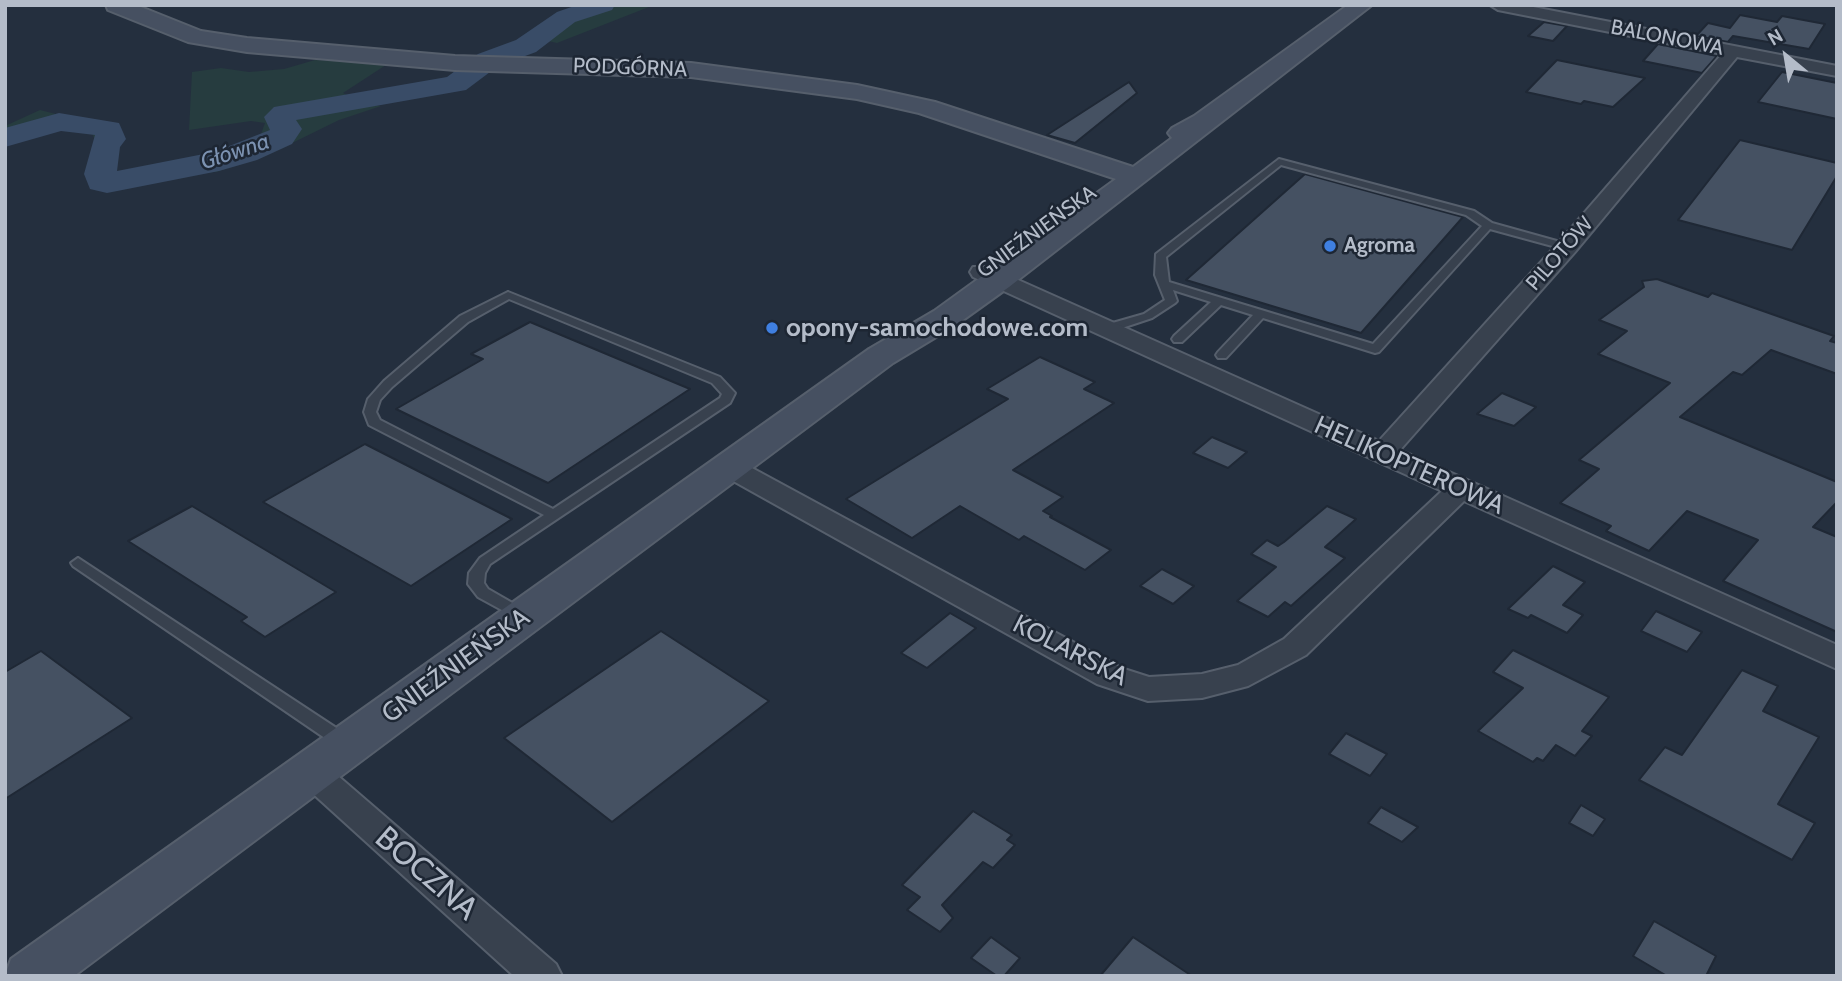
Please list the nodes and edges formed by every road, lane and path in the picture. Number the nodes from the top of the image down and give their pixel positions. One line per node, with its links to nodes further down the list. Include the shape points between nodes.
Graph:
1 (116, 5): 6 (main road, PODGÓRNA, via 218,42 455,63 691,70 856,92 926,107)
2 (1362, 5): 6 (main road, GNIEŹNIEŃSKA, via 1203,121 1182,143)
3 (1498, 5): 4 (street, BALONOWA)
4 (1733, 51): 5 (street, BALONOWA); 8 (street, PILOTÓW)
5 (1837, 71)
6 (1129, 174): 9 (main road, GNIEŹNIEŃSKA)
7 (1488, 225): 8 (lane); 10 (lane, via 1470,212 1279,162 1160,256); 12 (lane, via 1375,349)
8 (1567, 247): 16 (street, PILOTÓW)
9 (990, 276): 13 (street, HELIKOPTEROWA); 17 (main road, GNIEŹNIEŃSKA, via 925,314 881,356)
10 (1164, 284): 11 (lane); 13 (lane, via 1171,301 1148,316)
11 (1219, 301): 12 (lane); 14 (lane)
12 (1261, 314): 15 (lane)
13 (1106, 329): 16 (street, HELIKOPTEROWA)
14 (1178, 339)
15 (1222, 355)
16 (1382, 454): 18 (street, HELIKOPTEROWA)
17 (729, 467): 18 (street, KOLARSKA, via 1109,676 1148,689 1202,687 1248,674 1295,647); 21 (main road, GNIEŹNIEŃSKA)
18 (1460, 489): 22 (street, HELIKOPTEROWA)
19 (554, 515): 19 (lane, via 374,422 370,412 374,399 388,384 464,319 508,295 716,380 729,393); 21 (lane, via 485,561 477,573 476,584 482,593)
20 (78, 563): 23 (lane)
21 (523, 617): 23 (main road, GNIEŹNIEŃSKA)
22 (1837, 658)
23 (348, 745): 24 (main road, GNIEŹNIEŃSKA)
24 (311, 772): 25 (main road, GNIEŹNIEŃSKA); 26 (street, BOCZNA)
25 (31, 976)
26 (542, 976)

